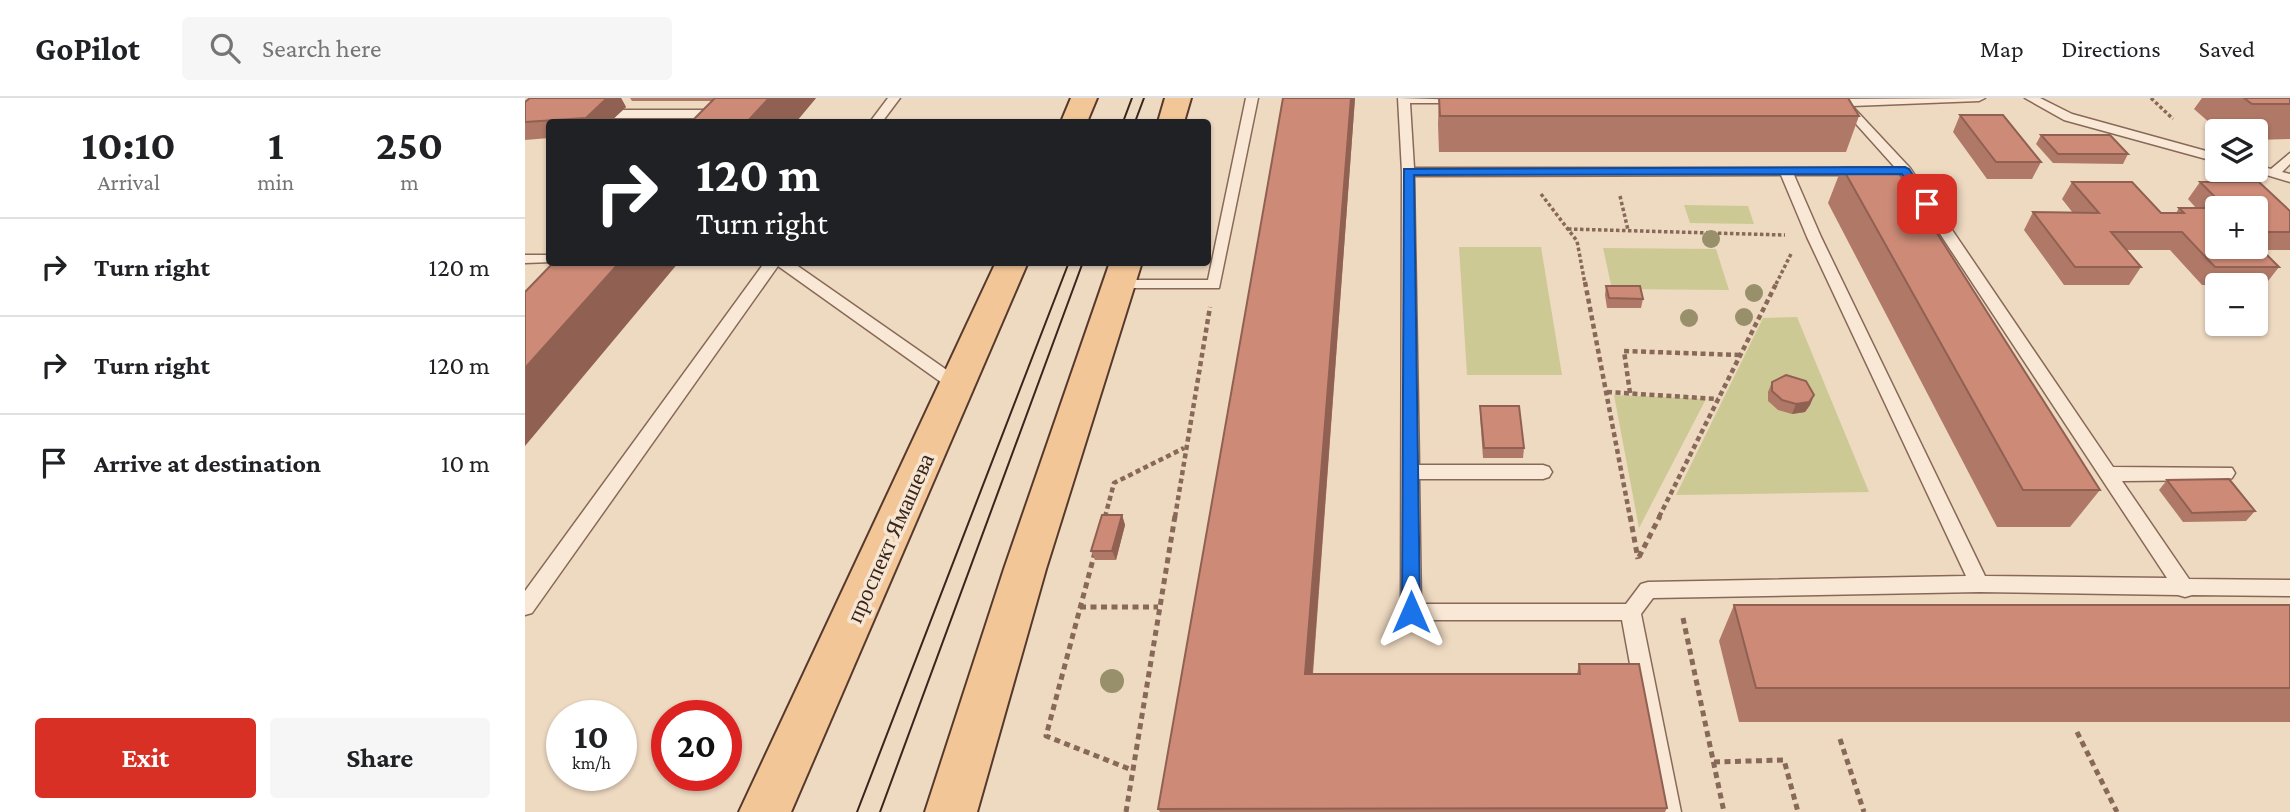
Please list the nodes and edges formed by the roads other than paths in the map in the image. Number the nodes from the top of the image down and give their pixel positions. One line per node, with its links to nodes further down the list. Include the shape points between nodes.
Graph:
1 (598, 98): 12 (lane, via 590,105 607,114 712,114)
2 (894, 98): 13 (lane)
3 (1084, 98): 14 (main road)
4 (1178, 98): 15 (main road)
5 (1252, 98): 29 (lane, via 1214,285)
6 (1979, 98): 11 (lane)
7 (2031, 98): 16 (lane, via 2068,117)
8 (1406, 99): 9 (lane); 20 (lane)
9 (1475, 101)
10 (1821, 103): 11 (lane)
11 (1842, 103): 19 (lane)
12 (706, 119)
13 (878, 119)
14 (1075, 119)
15 (1172, 119)
16 (2205, 155)
17 (2290, 157): 22 (lane)
18 (1786, 171): 19 (lane); 20 (lane); 35 (lane)
19 (1892, 171): 34 (lane)
20 (1408, 172): 31 (lane)
21 (2268, 173): 22 (lane)
22 (2273, 174): 23 (lane)
23 (2290, 178)
24 (525, 259): 25 (lane)
25 (546, 262)
26 (770, 266): 38 (lane)
27 (788, 266): 30 (lane)
28 (1010, 266): 30 (main road, проспект Ямашева)
29 (1123, 274): 41 (main road)
30 (958, 386): 40 (main road, проспект Ямашева)
31 (1410, 472): 32 (lane); 39 (lane, via 1411,612)
32 (1543, 472)
33 (2226, 473): 34 (lane)
34 (2108, 474): 37 (lane)
35 (1979, 584): 37 (lane); 39 (lane, via 1648,590)
36 (2290, 588): 37 (lane)
37 (2185, 589)
38 (525, 607)
39 (1631, 612): 42 (lane)
40 (765, 812)
41 (951, 812)
42 (1669, 812)

